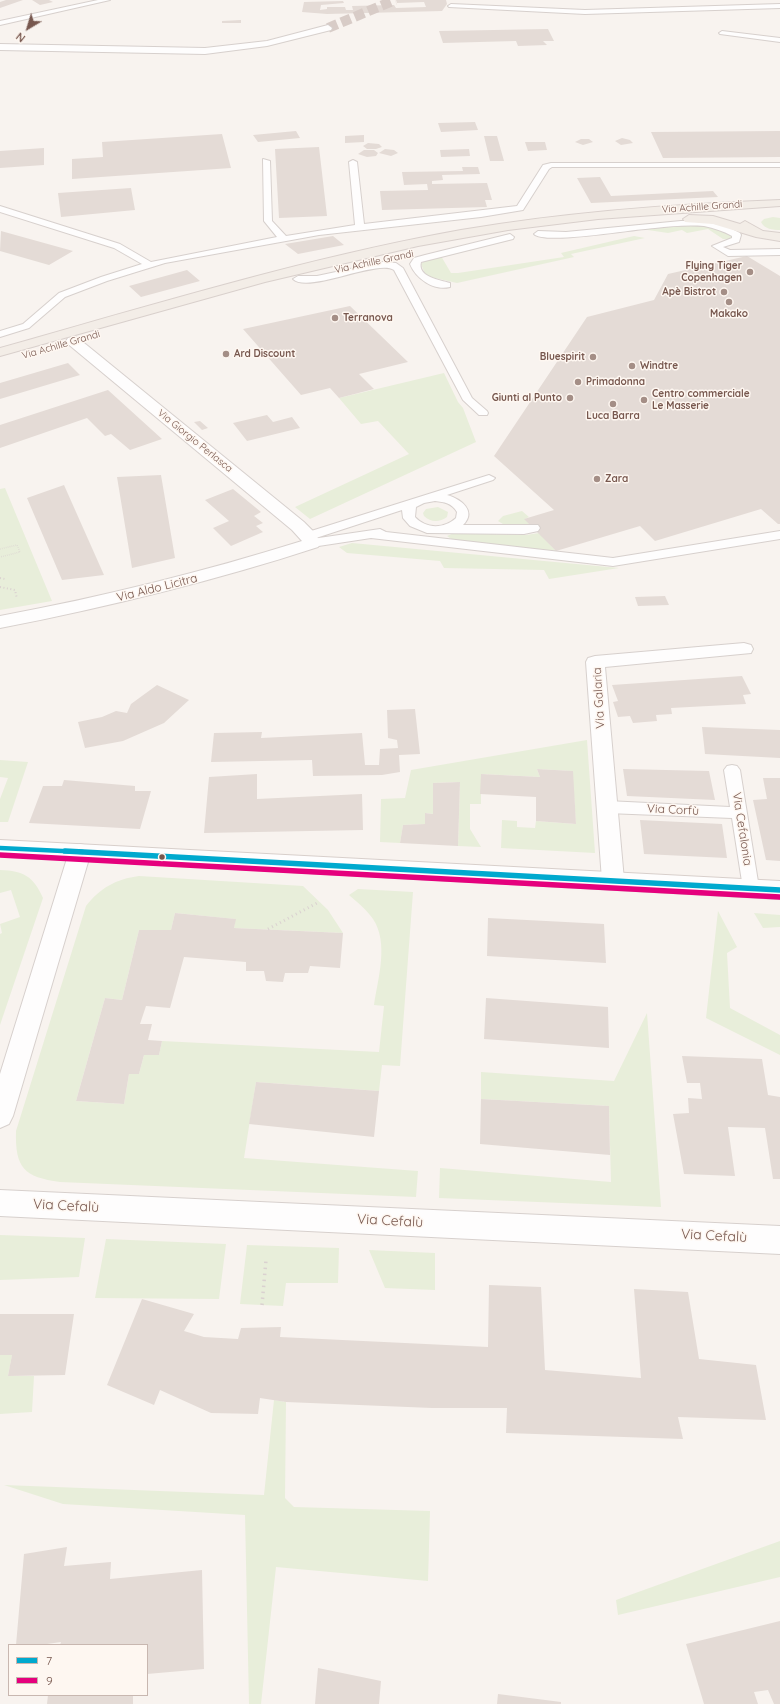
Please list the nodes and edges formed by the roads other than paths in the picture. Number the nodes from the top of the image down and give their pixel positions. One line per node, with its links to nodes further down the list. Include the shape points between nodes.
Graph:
1 (107, 0): 4 (lane)
2 (451, 6): 3 (lane, via 585,12)
3 (780, 6)
4 (0, 22)
5 (328, 28): 8 (street, via 283,42 205,51)
6 (722, 33): 7 (lane)
7 (780, 40)
8 (0, 47)
9 (266, 161): 20 (lane, via 268,221)
10 (353, 162): 14 (lane)
11 (780, 165): 14 (lane, via 550,165 545,168 520,208)
12 (777, 207): 16 (main road, via 744,214 743,224); 29 (main road, Via Achille Grandi, via 644,212 577,218 462,234 271,276)
13 (0, 208): 24 (lane, via 117,246)
14 (360, 227): 20 (lane)
15 (623, 228): 17 (lane, via 566,235); 18 (lane); 23 (lane, via 695,223 722,226 732,230 737,235 736,240 716,246 728,253)
16 (759, 233): 17 (main road, Via Achille Grandi, via 731,224 695,219); 21 (main road, Via Achille Grandi)
17 (538, 234): 19 (main road, Via Achille Grandi)
18 (659, 234)
19 (510, 237): 25 (main road, Via Achille Grandi, via 408,255); 26 (lane, via 483,246 442,252 417,260 416,269 422,277)
20 (283, 238): 24 (lane)
21 (775, 239): 22 (lane); 23 (lane, via 763,247)
22 (780, 250): 23 (lane)
23 (739, 252)
24 (150, 265): 27 (lane, via 62,295 26,326)
25 (298, 280): 28 (main road, Via Achille Grandi); 31 (lane, via 317,279 383,266 393,265 398,268 468,400)
26 (447, 285)
27 (0, 334)
28 (74, 341): 30 (main road, Via Achille Grandi); 39 (street, Via Giorgio Perlasca)
29 (0, 352)
30 (0, 362)
31 (483, 413)
32 (489, 478): 33 (lane)
33 (418, 501): 34 (lane, via 408,510 409,518); 35 (lane, via 441,498 452,500 460,506 464,512 462,519 456,525); 39 (lane)
34 (427, 528): 35 (lane); 37 (lane)
35 (446, 528): 36 (lane)
36 (534, 528)
37 (369, 534): 38 (lane, via 613,562); 39 (lane)
38 (780, 535)
39 (310, 540): 40 (street, Via Aldo Licitra, via 259,561 146,592)
40 (0, 622)
41 (744, 649): 43 (street, Via Galaria, via 595,662)
42 (732, 770): 44 (lane, Via Cefalonia)
43 (607, 807): 44 (lane, Via Corfù); 47 (street, Via Galaria)
44 (739, 813): 48 (lane, Via Cefalonia)
45 (0, 848): 46 (street)
46 (80, 852): 47 (street); 50 (street)
47 (613, 880): 48 (street)
48 (751, 888): 49 (street)
49 (780, 890)
50 (0, 1116)
51 (0, 1203): 52 (street, Via Cefalù)
52 (780, 1240)

